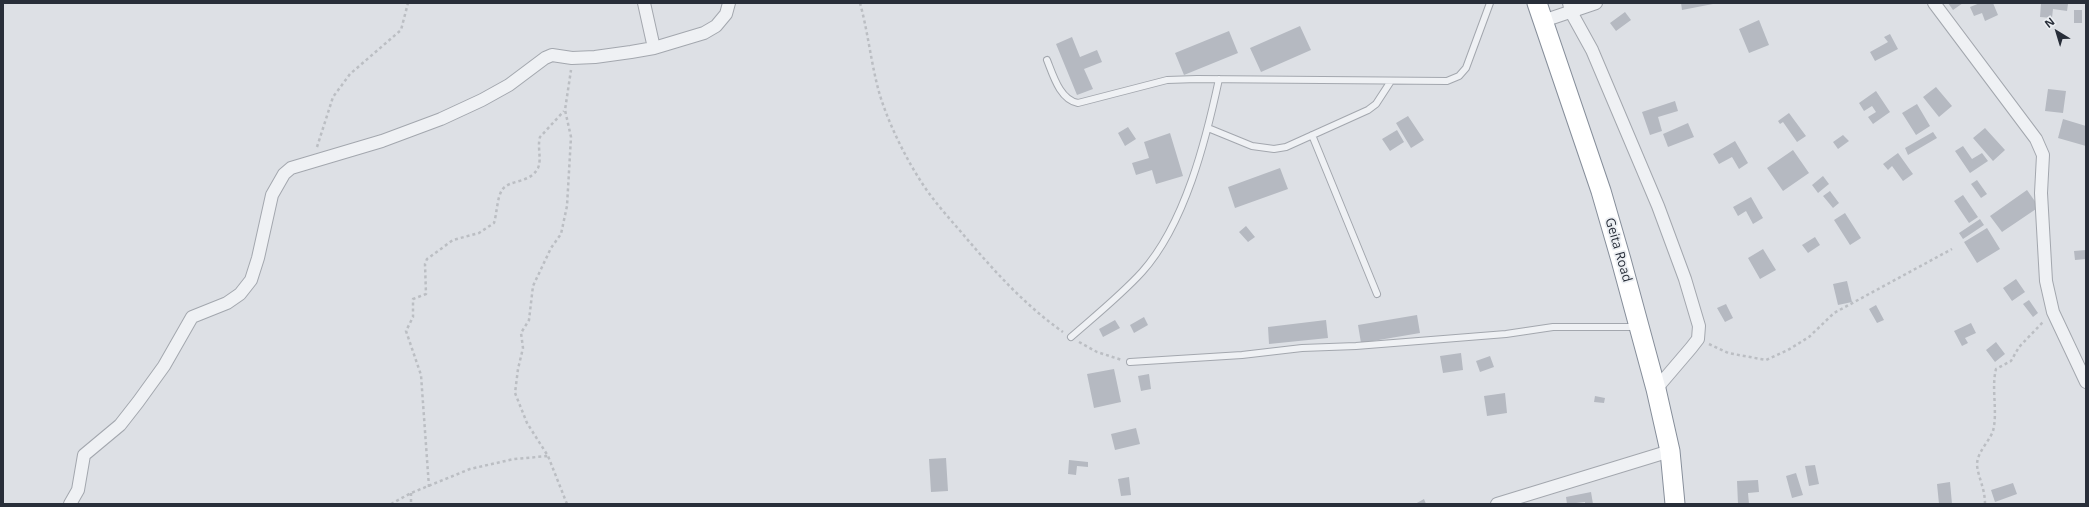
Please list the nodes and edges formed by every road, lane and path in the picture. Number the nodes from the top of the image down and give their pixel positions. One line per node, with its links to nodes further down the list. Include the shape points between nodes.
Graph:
1 (408, 3): 19 (path, via 401,30 350,74 333,97)
2 (644, 3): 11 (street)
3 (729, 3): 11 (street, via 726,14 716,26 704,33)
4 (860, 3): 24 (path, via 879,92 890,123 919,179 1014,291)
5 (1490, 3): 15 (lane, via 1466,68 1459,76 1447,81)
6 (1537, 3): 10 (highway, Geita Road)
7 (1596, 3): 9 (street)
8 (1934, 3): 22 (street, via 2036,139 2043,155 2042,230 2046,282)
9 (1570, 7): 10 (street); 25 (street, via 1592,50 1658,206 1685,279 1699,326)
10 (1543, 21): 23 (highway, Geita Road, via 1601,191)
11 (654, 48): 12 (street)
12 (572, 58): 16 (path, via 570,88); 19 (street, via 552,54 509,85 441,119 382,141)
13 (1047, 60): 14 (lane, via 1056,83 1064,94 1078,103 1166,80)
14 (1219, 79): 15 (lane); 17 (lane)
15 (1391, 81): 18 (lane, via 1376,104 1368,110)
16 (565, 110): 30 (path, via 571,137 567,206 561,234 551,248 533,286 529,320 521,332 523,348 516,393 527,423); 31 (path, via 540,137 540,163 534,174 502,190 494,223 479,233 453,240 427,259 425,264 426,292 423,296 413,299 413,317 406,331 421,375)
17 (1208, 128): 18 (lane, via 1264,149 1286,147); 24 (lane, via 1179,212 1163,243 1143,271)
18 (1312, 135): 21 (lane)
19 (313, 161): 33 (street, via 291,168 278,183 270,200 251,280 240,294 227,303 192,318 164,366 120,425 84,455 78,490)
20 (1952, 250): 25 (path, via 1834,313 1809,337 1766,360 1728,353)
21 (1377, 294)
22 (2053, 312): 27 (street); 39 (path, via 2019,347 2011,361 1996,369 1995,418 1992,432 1977,465 1985,494)
23 (1640, 327): 26 (lane, via 1553,327 1506,334); 28 (highway, Geita Road)
24 (1071, 337): 26 (path, via 1097,352)
25 (1698, 339): 28 (street)
26 (1130, 362)
27 (2086, 382)
28 (1656, 389): 29 (highway, Geita Road)
29 (1670, 451): 37 (street); 38 (highway, Geita Road)
30 (548, 456): 31 (path, via 514,459 470,469); 36 (path)
31 (429, 487): 32 (path)
32 (411, 493): 34 (path); 35 (path)
33 (70, 504)
34 (391, 504)
35 (412, 504)
36 (567, 504)
37 (1497, 504)
38 (1675, 504)
39 (1985, 504)

